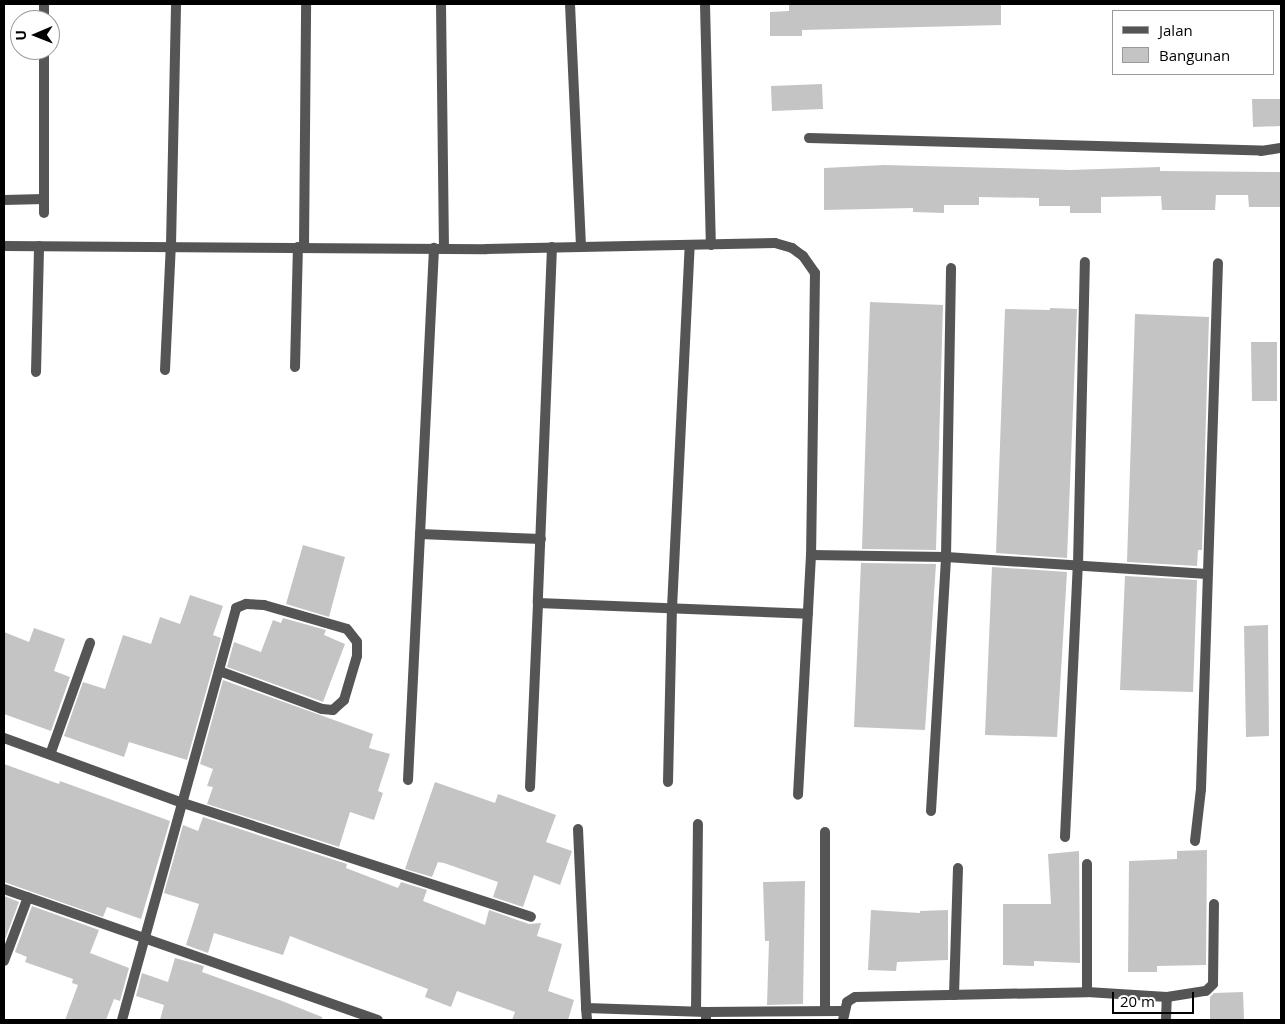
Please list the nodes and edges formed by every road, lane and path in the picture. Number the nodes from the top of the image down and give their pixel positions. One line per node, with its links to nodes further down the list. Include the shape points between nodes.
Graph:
1 (176, 4): 12 (street)
2 (306, 4): 17 (street)
3 (441, 4): 19 (street)
4 (570, 4): 18 (street)
5 (705, 4): 14 (street)
6 (44, 60): 9 (street)
7 (809, 138): 8 (street, via 1261,151)
8 (1281, 148)
9 (44, 199): 10 (street); 11 (street)
10 (4, 200)
11 (44, 213)
12 (172, 245): 16 (street); 17 (street); 25 (street)
13 (690, 245): 14 (street); 18 (street); 34 (street)
14 (711, 245): 29 (street, via 775,243 792,248 803,256 815,273)
15 (4, 246): 16 (street)
16 (39, 246): 26 (street)
17 (301, 247): 19 (street); 24 (street)
18 (581, 247): 20 (street)
19 (439, 248): 20 (street); 27 (street)
20 (552, 248): 28 (street)
21 (1085, 262): 31 (street)
22 (1218, 262): 32 (street)
23 (950, 268): 30 (street)
24 (295, 368)
25 (165, 370)
26 (36, 372)
27 (420, 534): 28 (street); 40 (street)
28 (541, 539): 33 (street)
29 (811, 555): 30 (street); 35 (street)
30 (946, 557): 31 (street); 45 (street)
31 (1078, 565): 32 (street); 49 (street)
32 (1207, 574): 50 (street, via 1201,789)
33 (538, 602): 34 (street); 42 (street)
34 (672, 608): 35 (street); 41 (street)
35 (808, 614): 43 (street)
36 (90, 643): 39 (street)
37 (219, 671): 37 (street, via 332,710 344,700 358,642 347,629 246,604 236,608); 44 (street)
38 (4, 738): 39 (street)
39 (51, 752): 44 (street)
40 (408, 780)
41 (668, 782)
42 (530, 787)
43 (798, 795)
44 (183, 802): 56 (street); 57 (street)
45 (931, 811)
46 (698, 824): 64 (street)
47 (578, 829): 62 (street)
48 (825, 832): 63 (street)
49 (1065, 837)
50 (1195, 841)
51 (1087, 864): 59 (street)
52 (958, 868): 60 (street)
53 (4, 889): 54 (street)
54 (28, 897): 57 (street); 58 (street)
55 (1214, 904): 61 (street, via 1213,984 1206,991)
56 (531, 917)
57 (143, 940): 66 (street); 67 (street)
58 (4, 961)
59 (1087, 992): 60 (street); 61 (street)
60 (954, 995): 65 (street, via 855,997 848,1002)
61 (1167, 997): 69 (street)
62 (586, 1008): 64 (street); 68 (street)
63 (825, 1011): 64 (street); 65 (street)
64 (702, 1014)
65 (843, 1016)
66 (122, 1020)
67 (378, 1020)
68 (587, 1020)
69 (1166, 1020)

